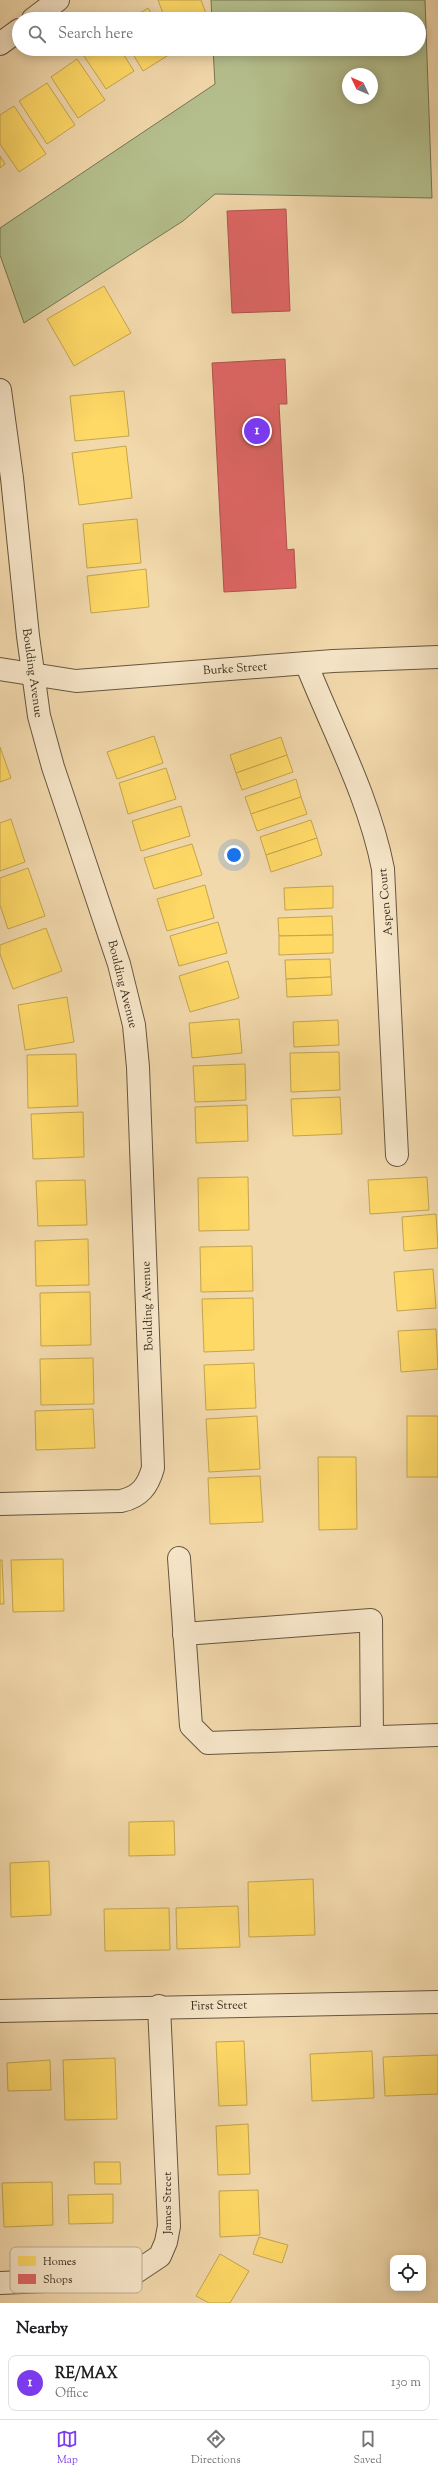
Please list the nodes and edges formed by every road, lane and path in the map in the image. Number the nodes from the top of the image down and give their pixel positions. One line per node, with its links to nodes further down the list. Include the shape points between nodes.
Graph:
1 (58, 0): 2 (street)
2 (42, 12)
3 (12, 35): 4 (street)
4 (0, 44)
5 (0, 390): 9 (street, Boulding Avenue)
6 (438, 657): 7 (street, Burke Street)
7 (306, 663): 9 (street, Burke Street, via 76,680); 10 (street, Aspen Court, via 356,782 374,833 383,869)
8 (0, 669): 9 (street, Burke Street)
9 (33, 674): 11 (street, Boulding Avenue, via 39,716 53,767 115,951 134,1025 138,1067 153,1468 149,1481 133,1498 121,1501)
10 (397, 1155)
11 (0, 1504)
12 (179, 1558): 13 (street)
13 (184, 1634): 15 (street, via 191,1726 208,1743); 15 (street, via 371,1620)
14 (438, 1735): 15 (street)
15 (372, 1737)
16 (438, 2002): 17 (street, First Street)
17 (159, 2006): 18 (street, First Street); 19 (street, James Street, via 169,2226 160,2256)
18 (0, 2011)
19 (142, 2269)
20 (0, 2282): 21 (street, James Street)
21 (10, 2282)

